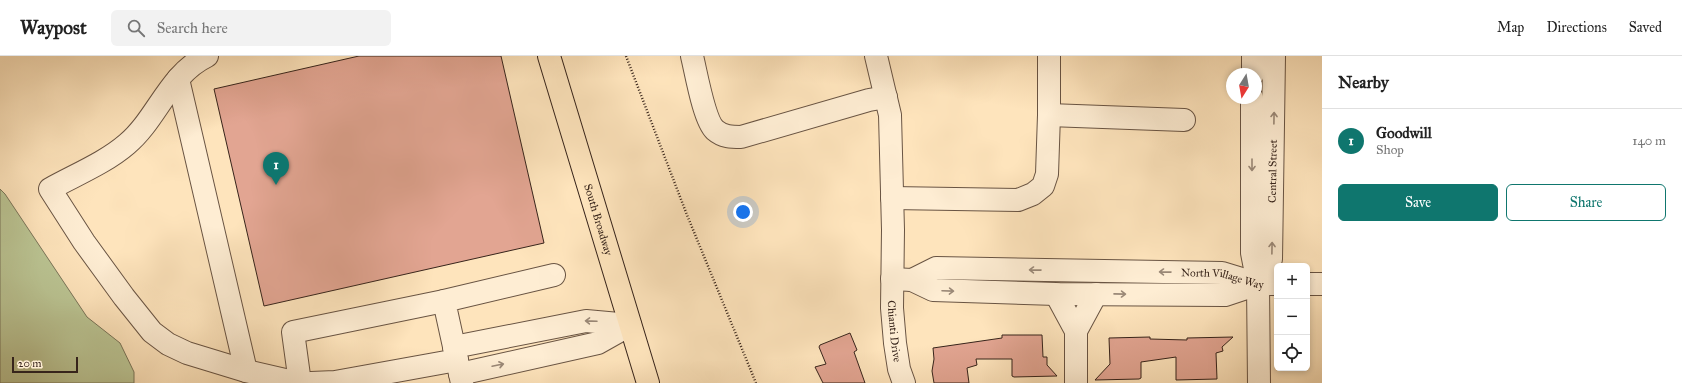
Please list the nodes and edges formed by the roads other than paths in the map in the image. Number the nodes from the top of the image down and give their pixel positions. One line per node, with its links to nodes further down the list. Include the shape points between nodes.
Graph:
1 (207, 56): 9 (street)
2 (549, 56): 23 (main road, South Broadway)
3 (692, 56): 10 (street, via 706,114 714,130 726,137 741,136)
4 (876, 56): 10 (street, Chianti Drive)
5 (1049, 56): 12 (street)
6 (1253, 56): 8 (street)
7 (1274, 56): 17 (street, Central Street, one-way to 7, via 1271,259)
8 (1252, 68)
9 (178, 79): 26 (street); 26 (street, via 127,144 109,157 50,189 93,254 152,332 168,344 187,353)
10 (886, 97): 14 (street, Chianti Drive, via 890,115)
11 (1252, 104): 17 (street, Central Street, one-way to 17, via 1252,253)
12 (1049, 115): 13 (street); 14 (street, via 1047,174 1043,186 1033,194 1018,200)
13 (1184, 120)
14 (892, 198): 16 (street, Chianti Drive)
15 (554, 275): 22 (street)
16 (902, 280): 17 (street, North Village Way, one-way to 16, via 1222,274 936,268); 20 (street, North Village Way, one-way to 20, via 933,290); 31 (street, Chianti Drive, via 894,343)
17 (1268, 284): 21 (street, North Village Way, one-way to 17, via 1225,295); 33 (street, Central Street)
18 (1310, 284): 19 (street)
19 (1322, 284)
20 (1056, 294): 21 (street, North Village Way); 24 (street)
21 (1096, 294): 24 (street)
22 (444, 301): 25 (street); 28 (street, via 293,332)
23 (630, 324): 25 (street, via 586,320); 30 (main road, South Broadway)
24 (1076, 330): 32 (street)
25 (458, 366): 27 (street)
26 (246, 371): 28 (street)
27 (336, 382): 29 (street)
28 (299, 383)
29 (311, 383)
30 (648, 383)
31 (904, 383)
32 (1076, 383)
33 (1259, 383)

